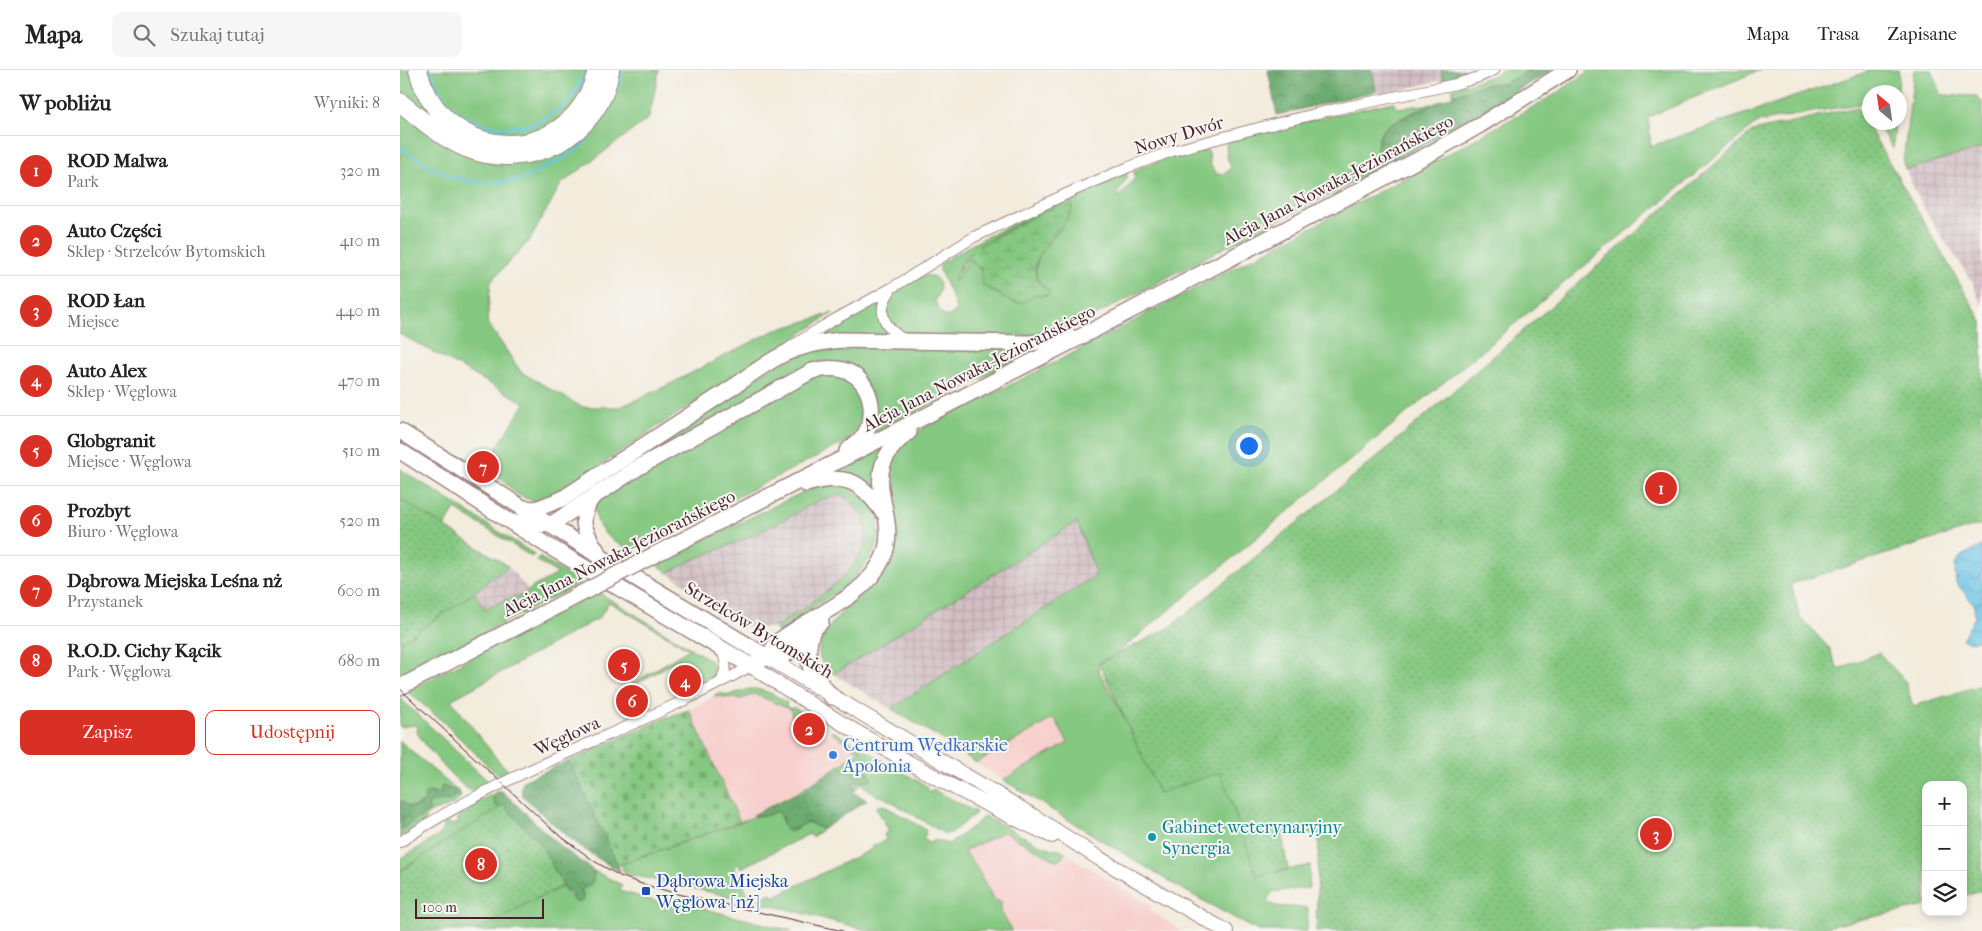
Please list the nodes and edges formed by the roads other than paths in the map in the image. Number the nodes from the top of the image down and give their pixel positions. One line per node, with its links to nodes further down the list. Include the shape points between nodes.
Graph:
1 (418, 70): 2 (highway, via 429,100 446,121 477,139 514,144 544,136 565,124 589,94)
2 (596, 70)
3 (610, 70): 6 (highway, via 601,98 572,135 534,154 522,156 499,157 466,148 437,131)
4 (1494, 70): 7 (street, Nowy Dwór, via 1456,84 1293,119 1152,158 974,237)
5 (1568, 70): 8 (main road, Aleja Jana Nowaka-Jeziorańskiego, via 1431,153)
6 (400, 102)
7 (895, 286): 9 (street, via 887,296 883,314 890,329); 10 (street, Nowy Dwór, via 825,324)
8 (1084, 335): 9 (main road, via 1030,343); 11 (main road, Aleja Jana Nowaka-Jeziorańskiego)
9 (906, 340): 10 (main road, via 821,342)
10 (776, 356): 17 (main road)
11 (943, 408): 14 (main road, Aleja Jana Nowaka-Jeziorańskiego); 19 (main road, via 890,450 880,488)
12 (400, 431): 18 (main road, Strzelców Bytomskich)
13 (400, 451): 20 (main road, Strzelców Bytomskich)
14 (828, 467): 15 (main road, Aleja Jana Nowaka-Jeziorańskiego); 16 (main road, via 862,437 872,411 870,398 856,377 844,370 830,368 812,371 788,383)
15 (782, 490): 19 (main road, via 816,482 849,480 863,488); 32 (main road, Aleja Jana Nowaka-Jeziorańskiego, bridge)
16 (593, 496): 21 (main road); 23 (main road, via 584,513 584,526)
17 (562, 499): 18 (main road, via 544,508); 21 (main road)
18 (523, 508): 21 (main road, Strzelców Bytomskich)
19 (884, 514): 24 (main road, via 888,535 882,559 872,575)
20 (508, 520): 21 (main road); 22 (main road, Strzelców Bytomskich)
21 (550, 525): 22 (main road, via 551,538); 23 (main road, Strzelców Bytomskich)
22 (559, 552): 28 (main road, Strzelców Bytomskich)
23 (601, 557): 26 (main road, Strzelców Bytomskich)
24 (832, 609): 25 (main road); 27 (main road)
25 (812, 632): 29 (main road, via 791,652); 33 (main road, via 808,646 809,665)
26 (732, 635): 27 (main road, via 767,643); 29 (main road, Strzelców Bytomskich)
27 (778, 642): 29 (main road)
28 (719, 646): 30 (main road, Strzelców Bytomskich); 31 (street, via 726,662)
29 (767, 657): 30 (main road); 33 (main road, Strzelców Bytomskich)
30 (751, 666): 31 (street, Węglowa); 35 (main road, Strzelców Bytomskich, via 785,689 999,812)
31 (721, 682): 34 (street, Węglowa, via 503,784)
32 (400, 687)
33 (832, 697): 35 (main road, Strzelców Bytomskich)
34 (400, 842)
35 (1100, 859): 36 (main road, Strzelców Bytomskich)
36 (1226, 931)

